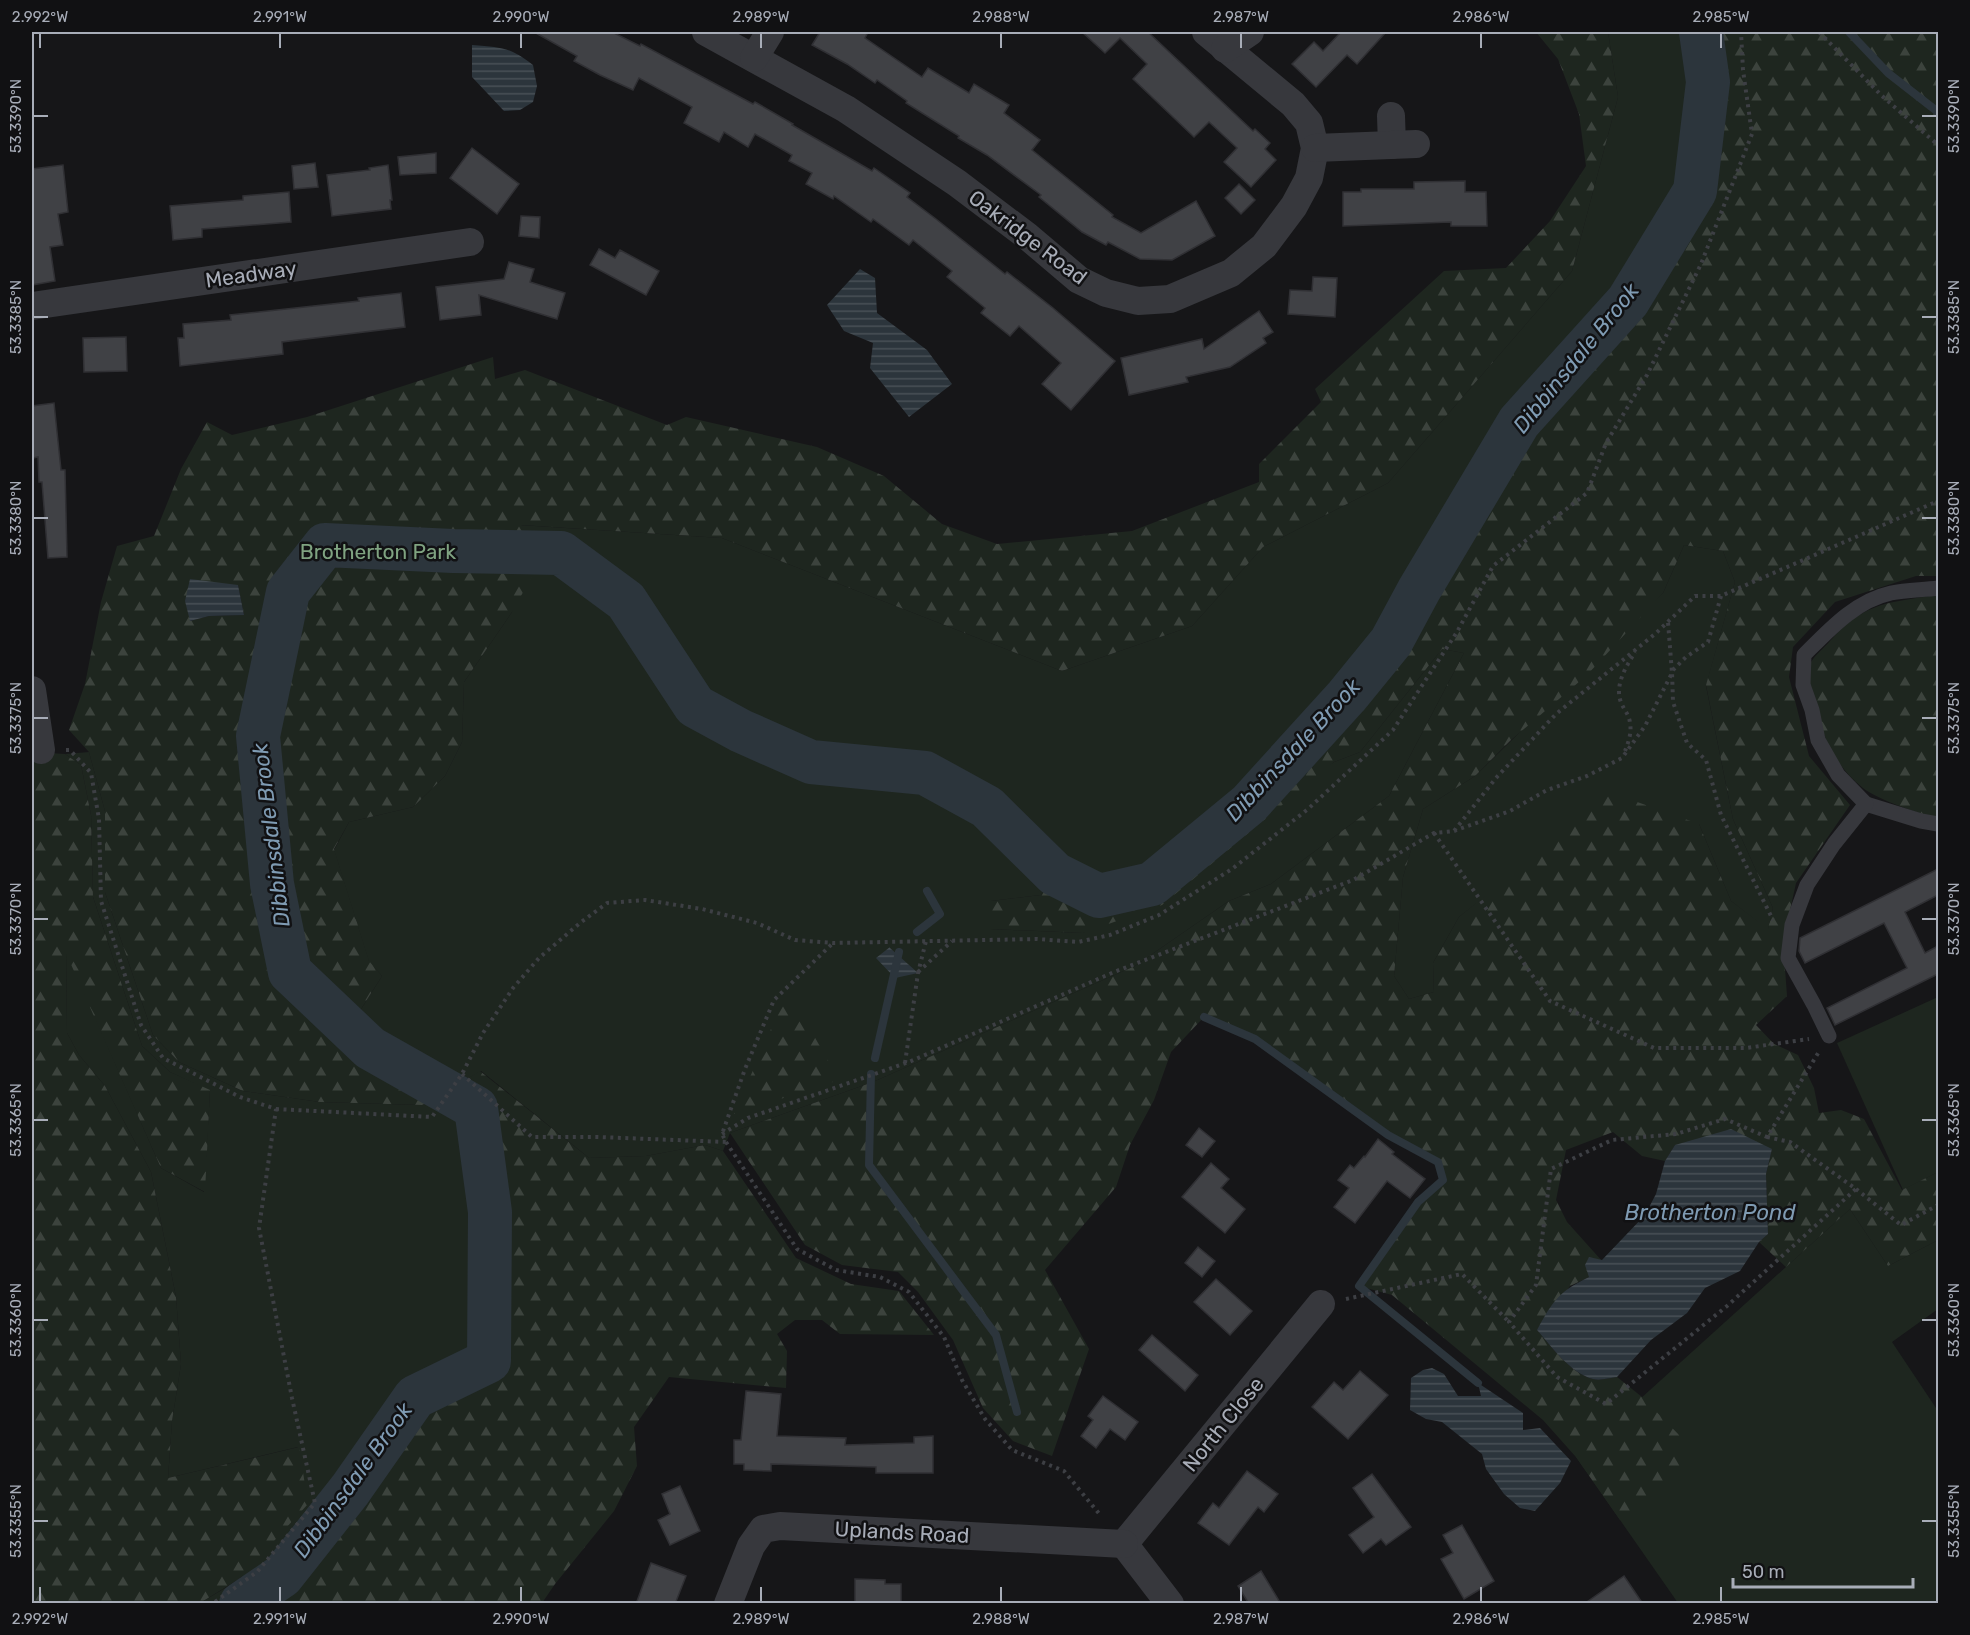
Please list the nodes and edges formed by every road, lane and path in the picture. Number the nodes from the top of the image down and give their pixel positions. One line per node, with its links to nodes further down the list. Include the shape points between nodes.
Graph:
1 (706, 32): 7 (street, Oakridge Road)
2 (770, 32): 7 (street)
3 (1250, 32): 6 (street)
4 (1741, 32): 27 (path, via 1752,134 1701,264 1647,375 1606,443 1587,493 1493,566 1393,730 1308,809 1241,862 1159,915 1110,935 1078,942)
5 (1819, 32): 9 (path, via 1882,96)
6 (1216, 40): 10 (street, via 1293,104 1309,123)
7 (754, 58): 10 (street, Oakridge Road, via 846,109 957,183 1079,280 1106,293 1138,301 1170,299 1232,273 1264,246 1309,178)
8 (1391, 116): 10 (street, via 1404,145)
9 (1938, 145)
10 (1315, 148)
11 (470, 242): 12 (street, Meadway)
12 (32, 306)
13 (1938, 501): 15 (path)
14 (1938, 588): 22 (lane, via 1891,594 1862,604 1838,621 1804,655 1803,685 1818,740 1838,775)
15 (1722, 596): 16 (path, via 1695,596); 18 (path, via 1708,642)
16 (1668, 621): 17 (path); 18 (path)
17 (1637, 649): 21 (path, via 1619,691 1630,722 1630,739); 24 (path, via 1556,714 1496,778)
18 (1672, 673): 21 (path, via 1645,726); 26 (path, via 1673,702 1687,743 1706,760 1722,815)
19 (32, 690): 20 (street)
20 (41, 750): 34 (path, via 70,750 91,773 99,819 101,901 141,1025 163,1058 240,1097)
21 (1622, 758): 24 (path, via 1547,790 1510,812)
22 (1866, 804): 23 (lane); 31 (lane, via 1808,885 1792,925 1788,958)
23 (1938, 824)
24 (1454, 831): 25 (path)
25 (1434, 833): 31 (path, via 1550,1001 1653,1048 1746,1048); 32 (path, via 1353,880 1114,972)
26 (1773, 921)
27 (953, 940): 28 (path); 30 (path)
28 (926, 941): 29 (path); 30 (path)
29 (833, 943): 33 (path, via 795,940 757,923 702,909 645,900 608,903 538,958 483,1033); 35 (path, via 774,1000)
30 (918, 973): 32 (path)
31 (1829, 1036): 36 (path)
32 (905, 1064): 35 (path, via 748,1118)
33 (462, 1074): 34 (path, via 432,1117); 37 (path, via 532,1137)
34 (276, 1109): 43 (path, via 260,1228 315,1503 257,1572)
35 (722, 1134): 37 (path)
36 (1767, 1137): 38 (path, via 1790,1142); 41 (path, via 1725,1119 1676,1134 1612,1140 1551,1169 1536,1285)
37 (726, 1142): 42 (path, via 797,1249 836,1270 880,1277 909,1292 944,1337 962,1380 985,1419 1012,1450 1064,1471)
38 (1856, 1190): 39 (path, via 1901,1225); 41 (path, via 1726,1306 1606,1404 1557,1377)
39 (1938, 1205)
40 (1321, 1304): 41 (path, via 1462,1274); 42 (street, North Close)
41 (1509, 1322)
42 (1124, 1544): 44 (street, Uplands Road, via 763,1528 751,1546); 45 (street)
43 (212, 1604)
44 (728, 1604)
45 (1170, 1604)

